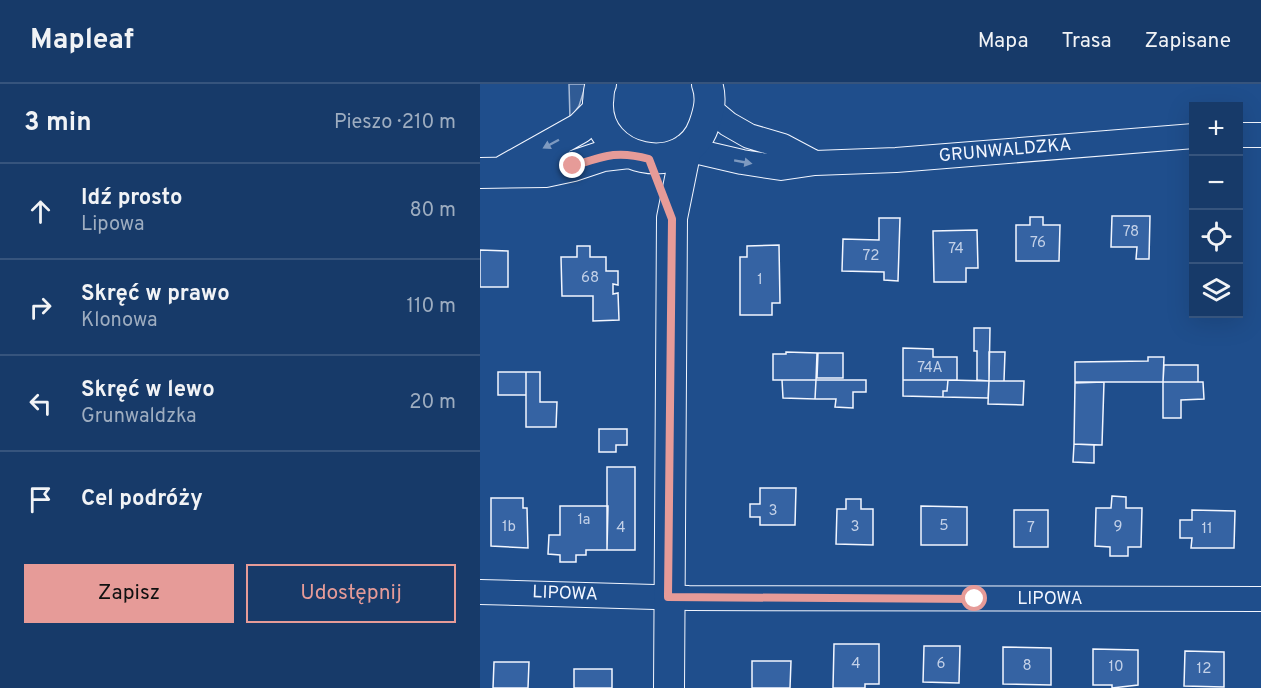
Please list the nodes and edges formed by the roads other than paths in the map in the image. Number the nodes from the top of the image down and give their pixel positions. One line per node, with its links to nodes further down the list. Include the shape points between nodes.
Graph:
1 (599, 97): 7 (street, via 603,128 614,143); 9 (street, one-way to 9, via 580,128)
2 (708, 97): 6 (street, via 702,132); 8 (street, via 728,124)
3 (1243, 135): 4 (street)
4 (1261, 135)
5 (1189, 136): 8 (street, GRUNWALDZKA)
6 (686, 149): 7 (street, via 662,159); 8 (street, GRUNWALDZKA, one-way to 8, via 781,168); 10 (street)
7 (639, 156): 9 (street, via 603,156 545,171); 10 (street)
8 (815, 163)
9 (490, 173)
10 (672, 219): 12 (street)
11 (480, 592): 12 (street, LIPOWA)
12 (668, 597): 13 (street, LIPOWA); 14 (street)
13 (1261, 599)
14 (669, 688)

